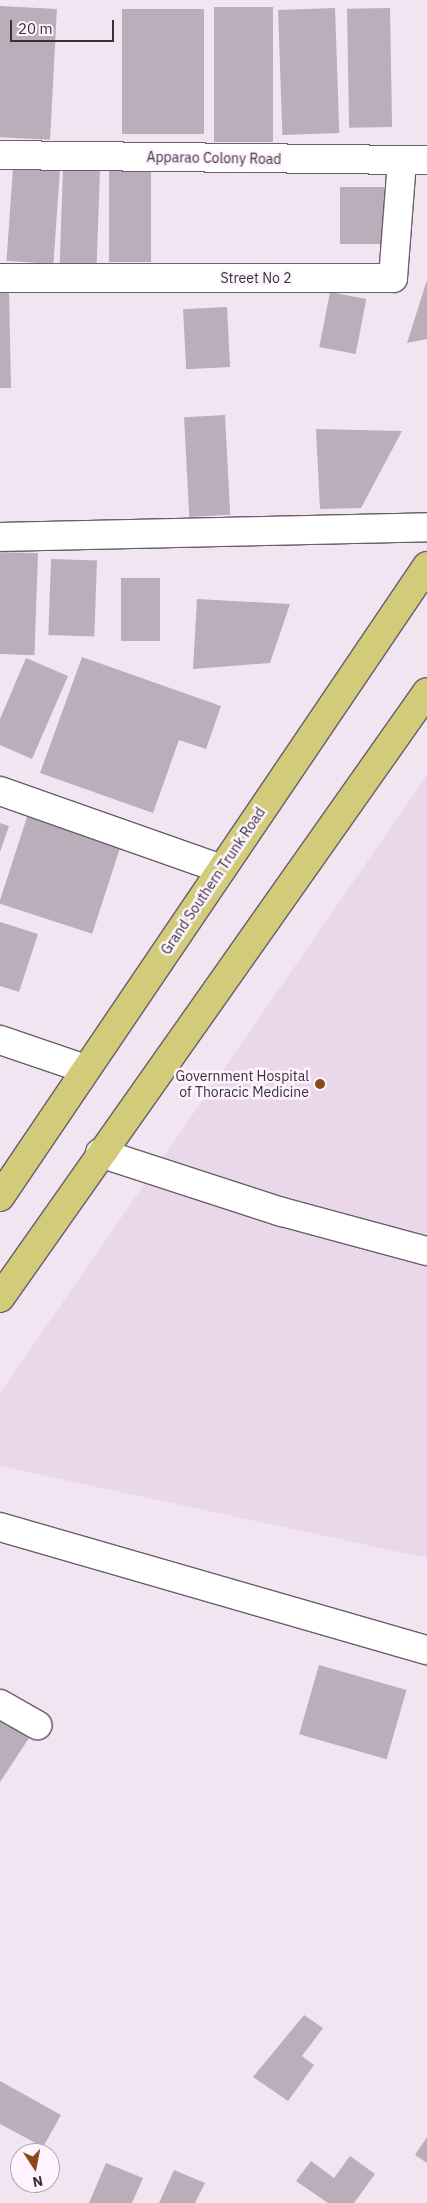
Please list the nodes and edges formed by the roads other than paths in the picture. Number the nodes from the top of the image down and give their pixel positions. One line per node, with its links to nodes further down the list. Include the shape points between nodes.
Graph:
1 (0, 156): 2 (street, Apparao Colony Road)
2 (415, 160): 3 (street, Street No 2, via 393,278)
3 (0, 278)
4 (427, 527): 5 (street)
5 (0, 538)
6 (427, 566): 9 (main road, Grand Southern Trunk Road)
7 (427, 692): 12 (main road)
8 (0, 791): 9 (street)
9 (222, 869): 11 (main road, Grand Southern Trunk Road)
10 (0, 1040): 11 (street)
11 (85, 1069): 13 (main road, Grand Southern Trunk Road)
12 (100, 1153): 14 (street, via 273,1209); 15 (main road)
13 (0, 1197)
14 (427, 1251)
15 (0, 1298)
16 (0, 1527): 17 (street)
17 (427, 1650)
18 (0, 1704): 19 (street)
19 (37, 1725)

